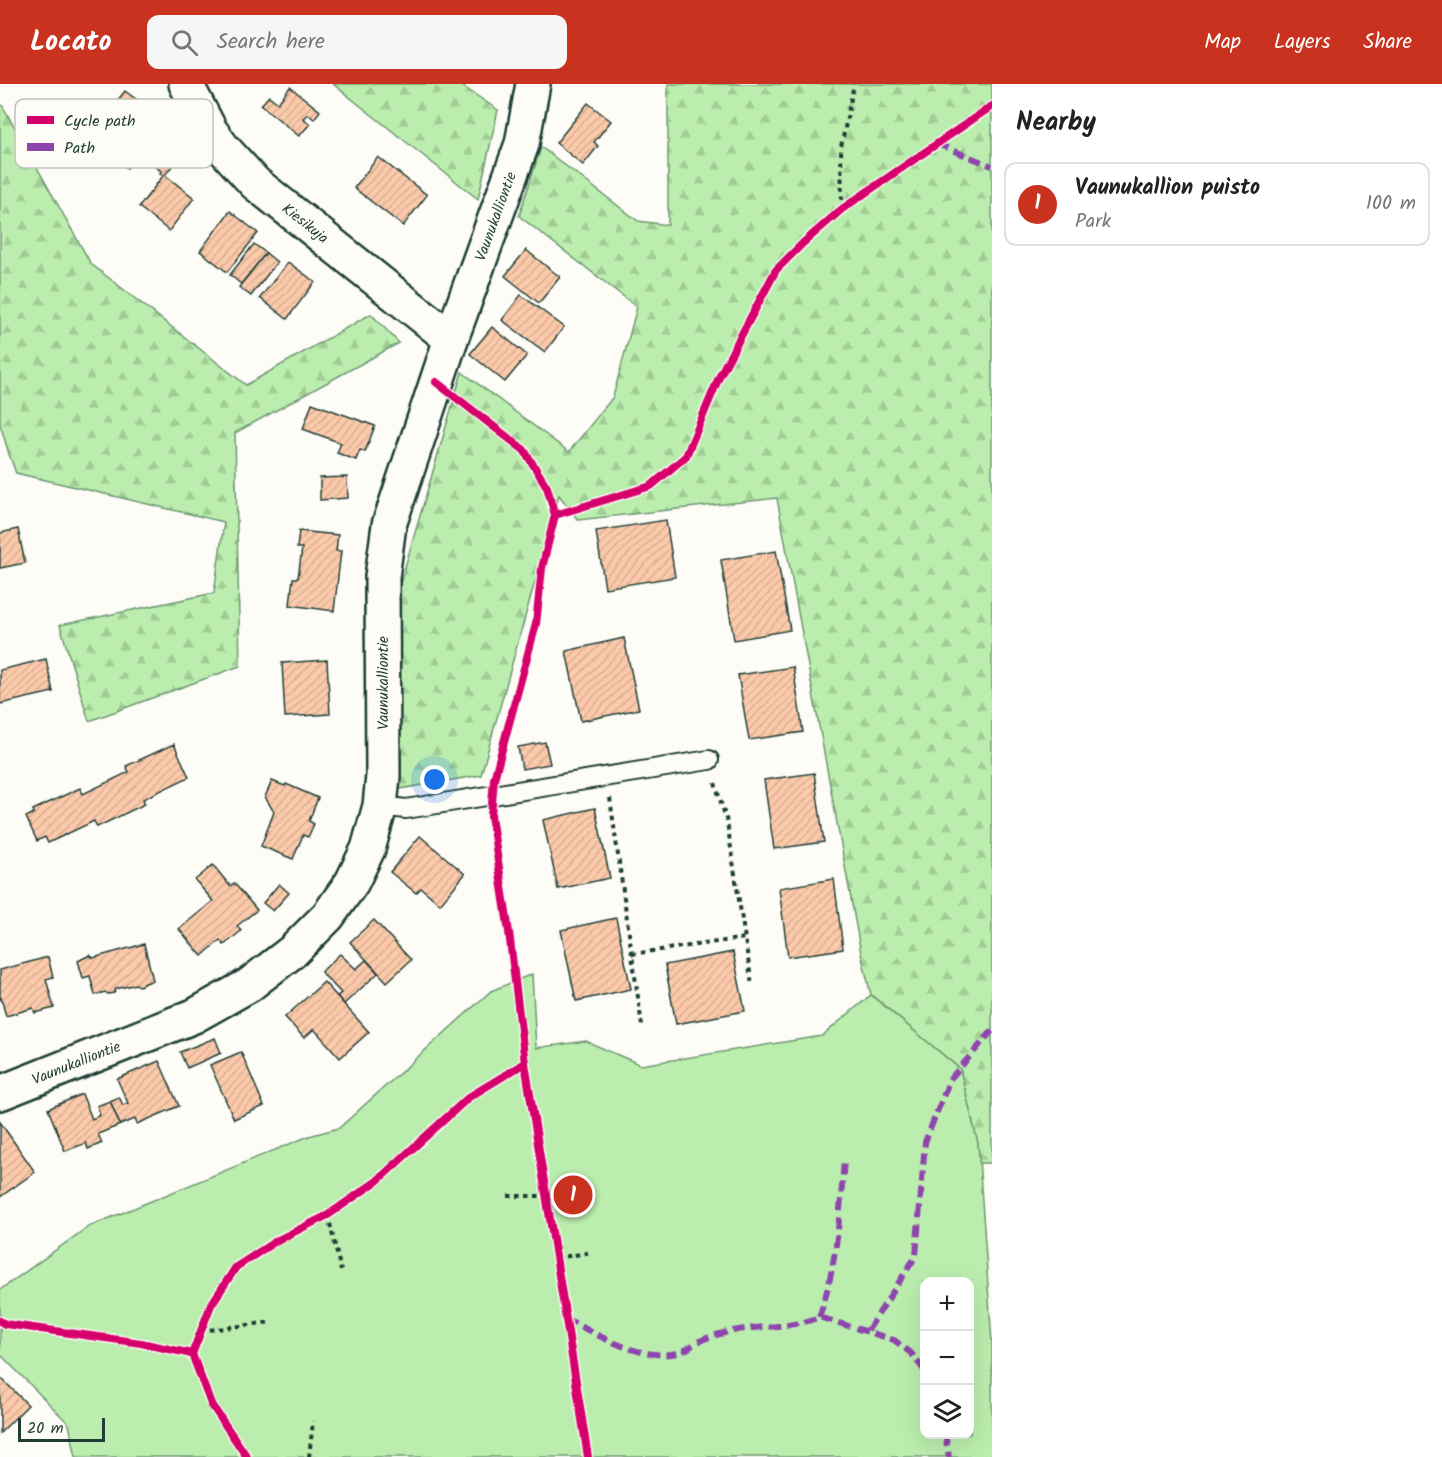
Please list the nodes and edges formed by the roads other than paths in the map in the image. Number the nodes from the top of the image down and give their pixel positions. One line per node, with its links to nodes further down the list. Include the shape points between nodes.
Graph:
1 (186, 84): 3 (street, Kiesikuja)
2 (533, 84): 5 (street, Vaunukalliontie, via 522,144)
3 (194, 99)
4 (213, 134): 5 (street, Kiesikuja, via 255,183)
5 (451, 339): 7 (street, Vaunukalliontie, via 389,525 382,577)
6 (709, 760): 7 (lane, via 406,809)
7 (380, 806): 8 (street, Vaunukalliontie, via 368,849 352,882 328,916 293,951 249,985 194,1016)
8 (0, 1093)

